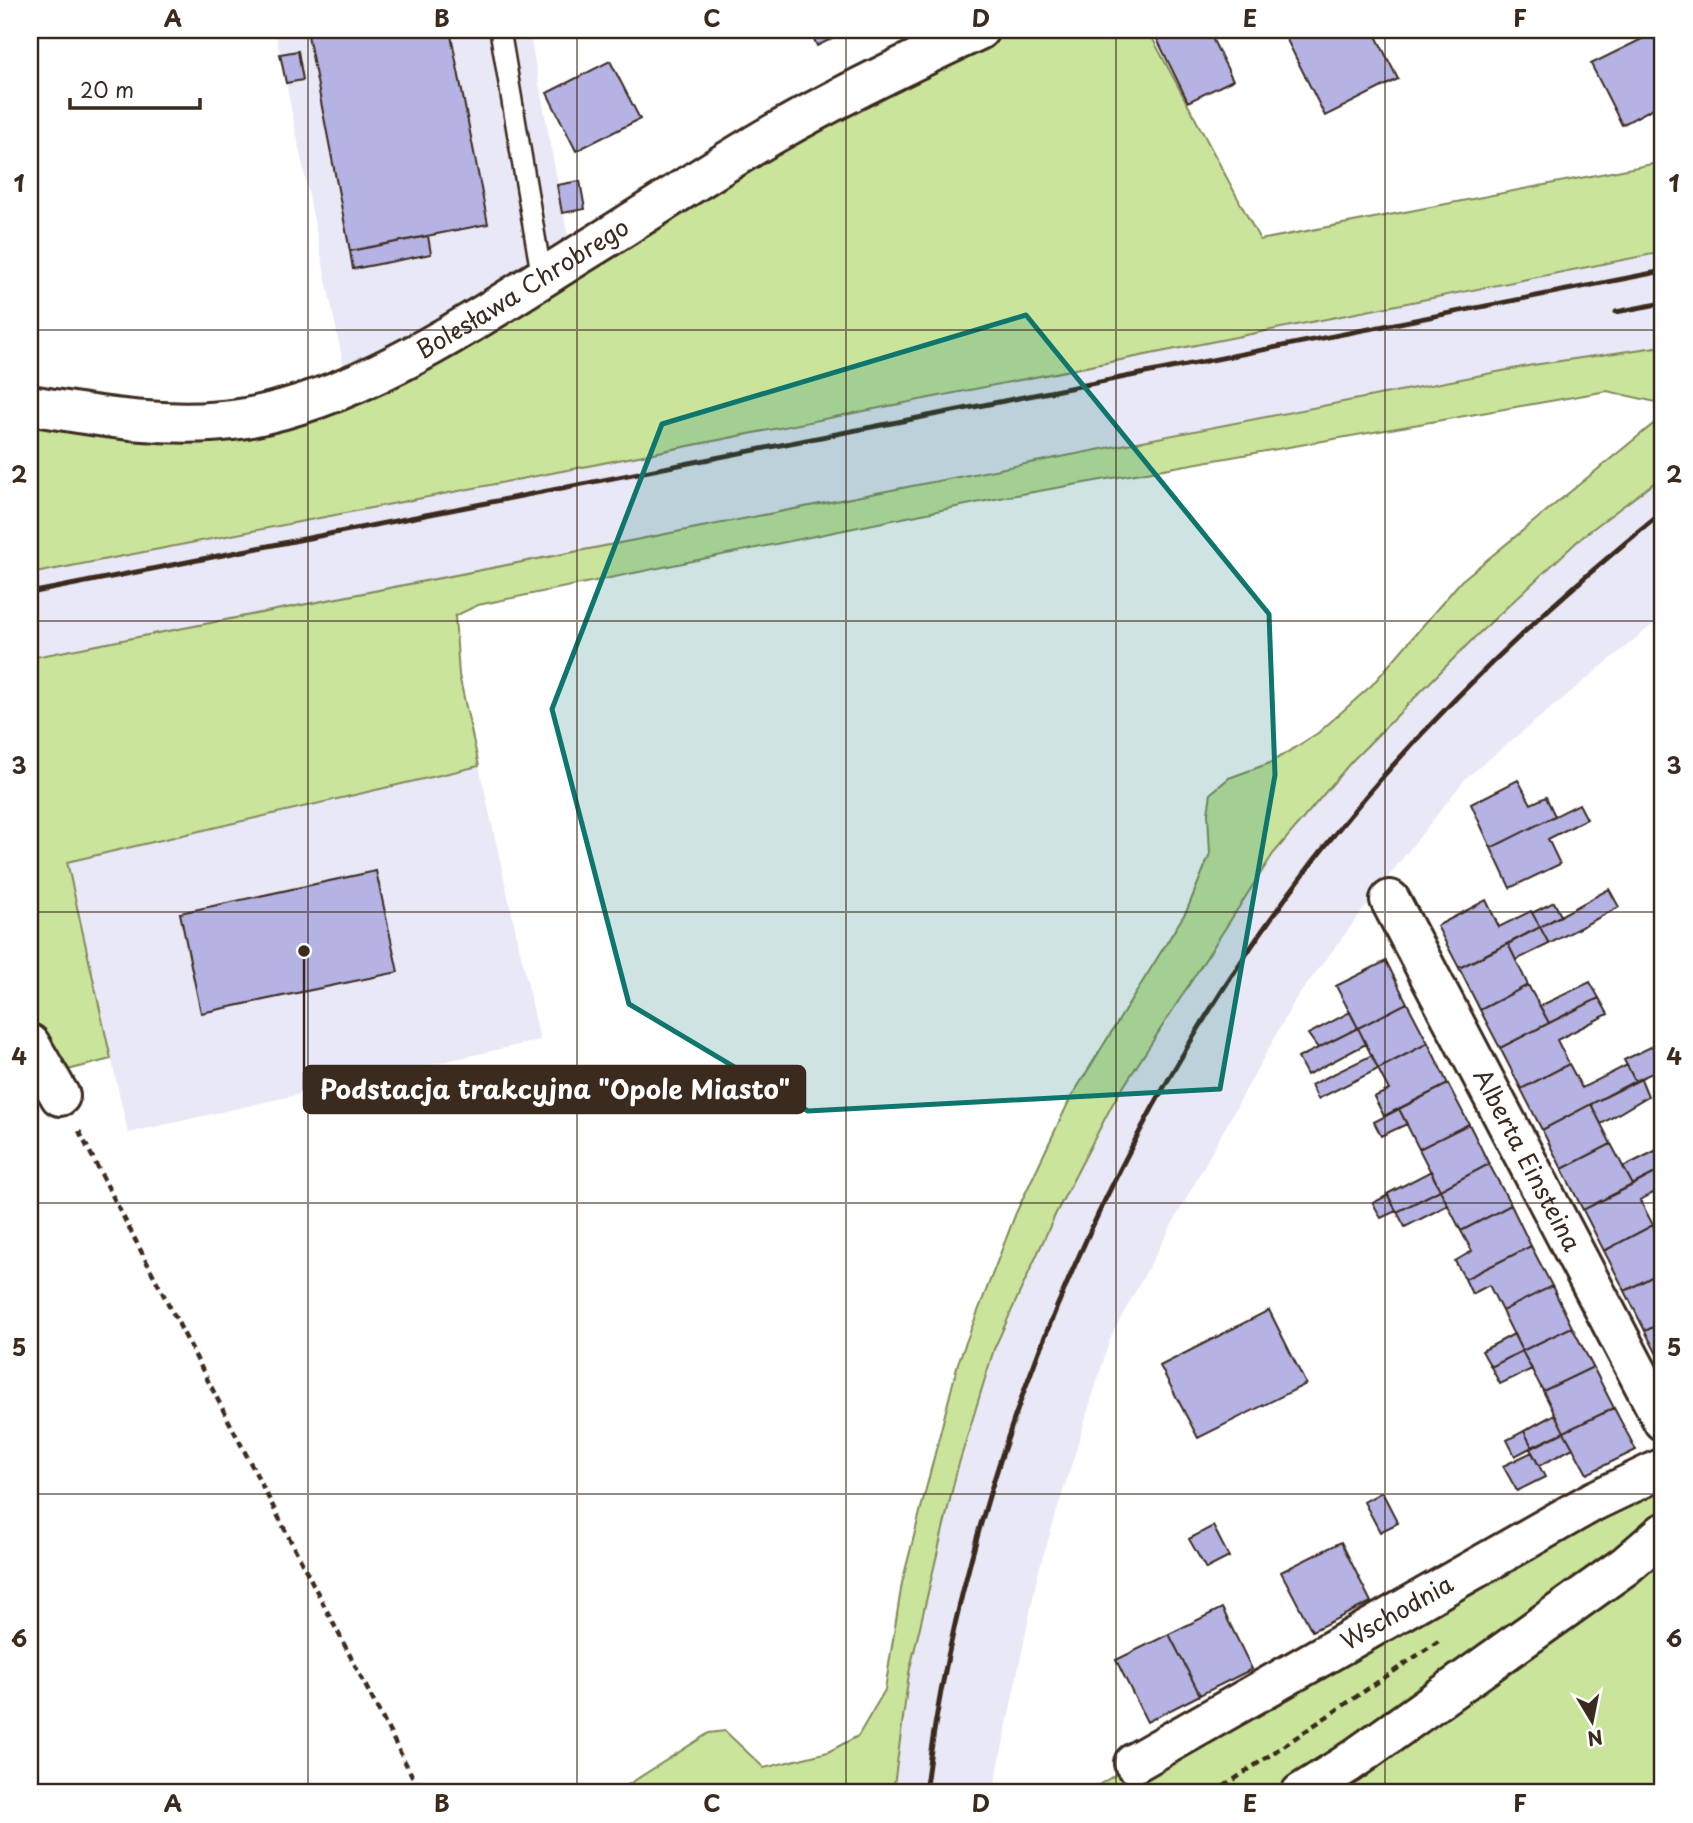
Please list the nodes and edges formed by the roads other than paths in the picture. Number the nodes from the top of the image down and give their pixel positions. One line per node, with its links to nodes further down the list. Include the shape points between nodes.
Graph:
1 (500, 30): 3 (lane)
2 (979, 30): 3 (street, Bolesława Chrobrego, via 775,133)
3 (542, 278): 4 (street, Bolesława Chrobrego, via 377,375 305,404 244,418 167,423)
4 (30, 405)
5 (1390, 900): 8 (street, Alberta Einsteina)
6 (30, 1044): 7 (street)
7 (60, 1096)
8 (1663, 1421)
9 (1663, 1468): 13 (street, Wschodnia, via 1594,1501)
10 (1663, 1533): 12 (street)
11 (1663, 1550): 12 (street)
12 (1625, 1566): 14 (street)
13 (1135, 1762)
14 (1347, 1765): 15 (street); 16 (street)
15 (1301, 1793)
16 (1318, 1793)

